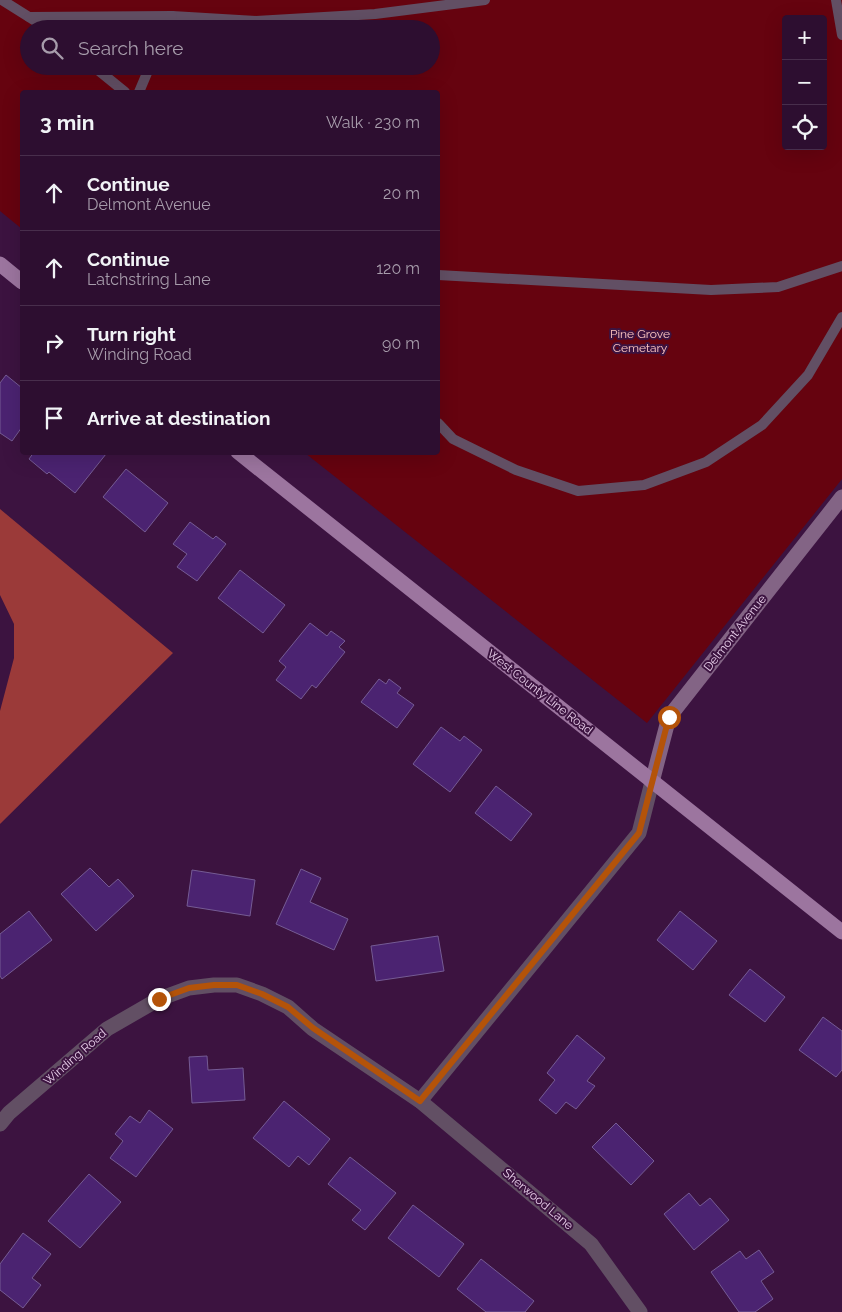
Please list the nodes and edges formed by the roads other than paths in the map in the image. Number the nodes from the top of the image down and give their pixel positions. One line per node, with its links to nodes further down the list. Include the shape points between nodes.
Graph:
1 (2, 0): 5 (lane)
2 (485, 0): 9 (lane, via 375,14)
3 (836, 0): 10 (lane)
4 (172, 16): 5 (lane); 7 (lane); 8 (lane)
5 (29, 17): 6 (lane)
6 (34, 20)
7 (170, 20)
8 (228, 20)
9 (286, 20)
10 (842, 35)
11 (104, 75): 13 (lane)
12 (146, 75): 14 (lane)
13 (123, 90)
14 (140, 90)
15 (842, 266): 17 (lane, via 778,287 711,290)
16 (1, 268): 18 (main road)
17 (440, 275)
18 (20, 281)
19 (842, 317): 20 (lane, via 808,375 762,425 706,462 644,485 578,491 516,470 453,439)
20 (440, 425)
21 (242, 455): 23 (main road, West County Line Road)
22 (842, 497): 23 (street, Delmont Avenue, via 669,717)
23 (652, 782): 24 (main road, West County Line Road); 25 (street, via 639,833)
24 (842, 932)
25 (420, 1101): 26 (street, Winding Road, via 313,1028 288,1007 237,985 214,985 189,988 159,999 107,1028); 27 (street, Sherwood Lane, via 591,1244)
26 (0, 1124)
27 (640, 1312)

